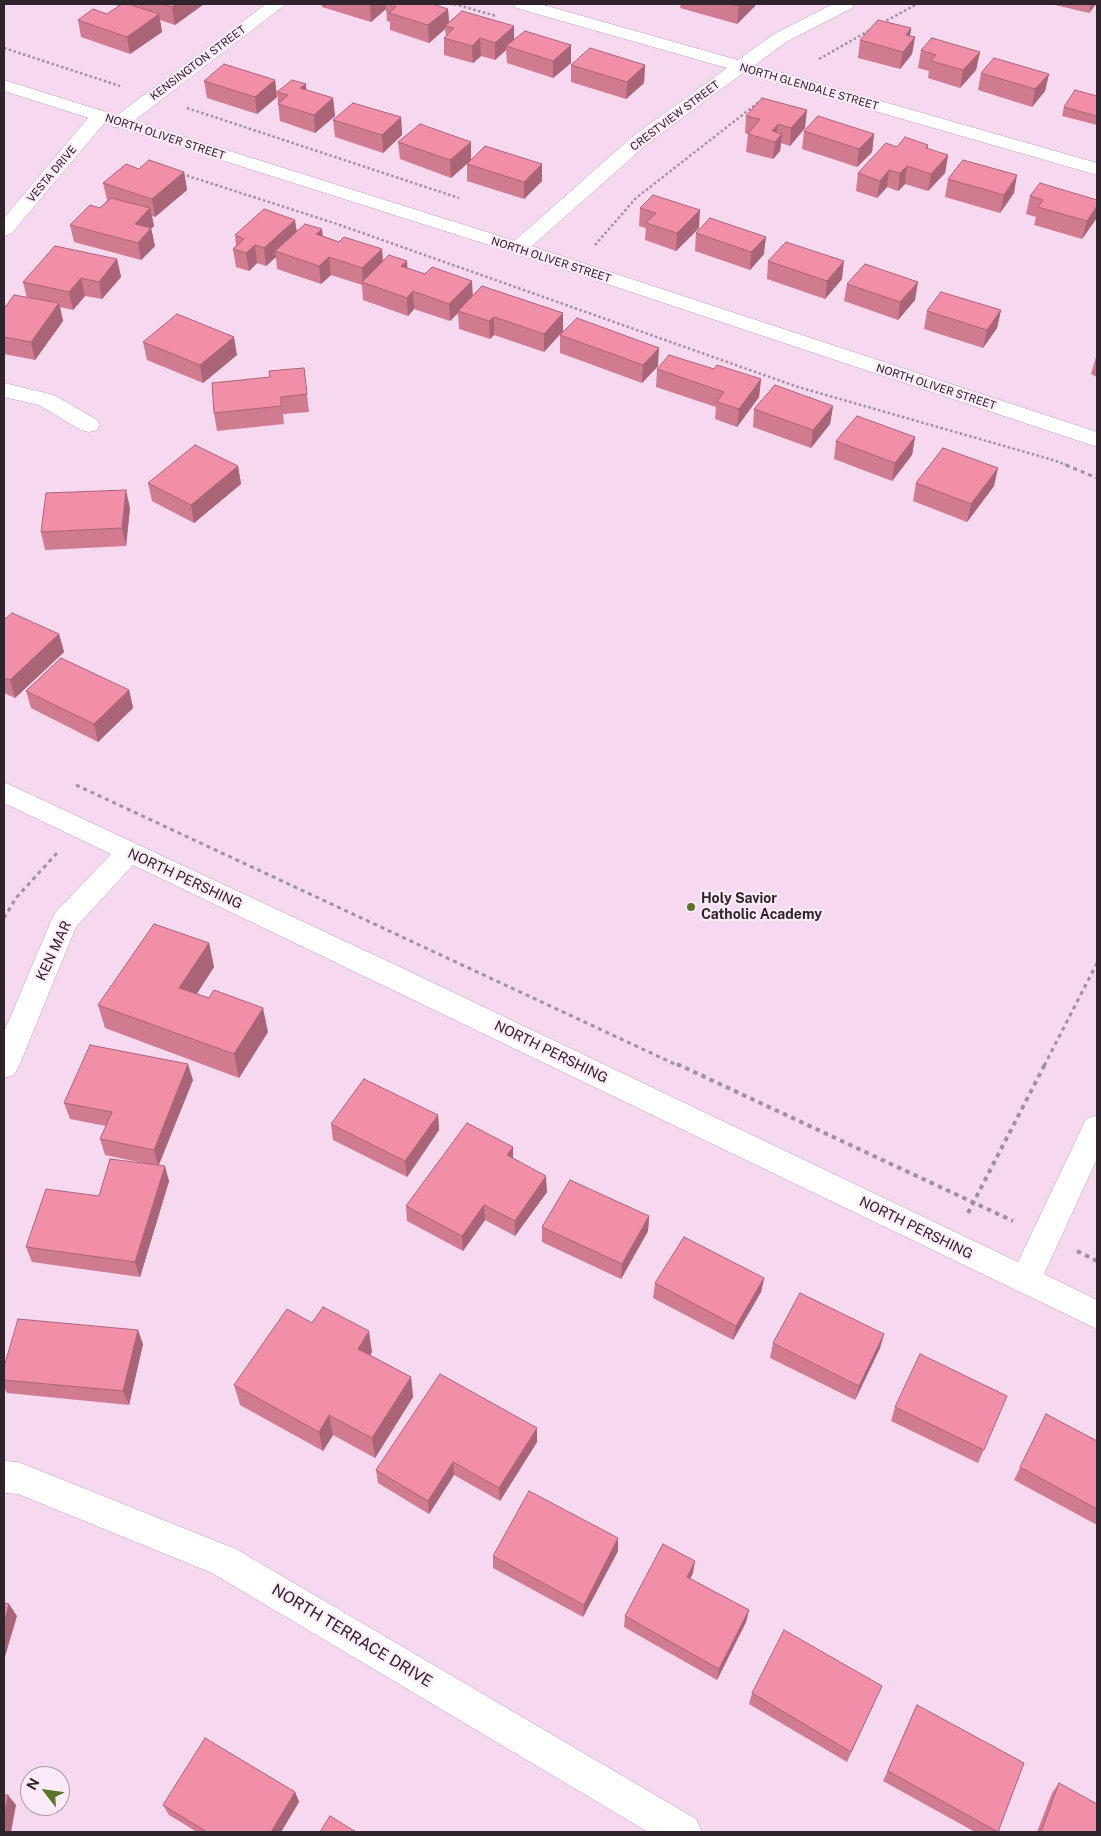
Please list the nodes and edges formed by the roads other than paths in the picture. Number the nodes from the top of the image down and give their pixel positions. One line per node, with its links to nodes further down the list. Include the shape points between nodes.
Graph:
1 (277, 4): 7 (street, KENSINGTON STREET)
2 (522, 4): 4 (street, NORTH GLENDALE STREET)
3 (846, 4): 4 (street, CRESTVIEW STREET, via 780,38)
4 (740, 67): 8 (street, NORTH GLENDALE STREET); 10 (street, CRESTVIEW STREET, via 639,141)
5 (4, 85): 6 (street, NORTH OLIVER STREET)
6 (100, 116): 7 (street, NORTH OLIVER STREET); 9 (street, VESTA DRIVE)
7 (119, 123): 10 (street, NORTH OLIVER STREET)
8 (1097, 169)
9 (4, 230)
10 (518, 248): 13 (street, NORTH OLIVER STREET)
11 (4, 390): 12 (street, via 46,400)
12 (89, 425)
13 (1097, 440)
14 (4, 792): 15 (street, NORTH PERSHING)
15 (129, 852): 16 (street, KEN MAR, via 65,921); 18 (street, NORTH PERSHING, via 390,974)
16 (4, 1066)
17 (1097, 1128): 18 (street)
18 (1025, 1281): 19 (street, NORTH PERSHING)
19 (1097, 1315)
20 (4, 1477): 21 (street, NORTH TERRACE DRIVE, via 18,1478 224,1561)
21 (683, 1832)

